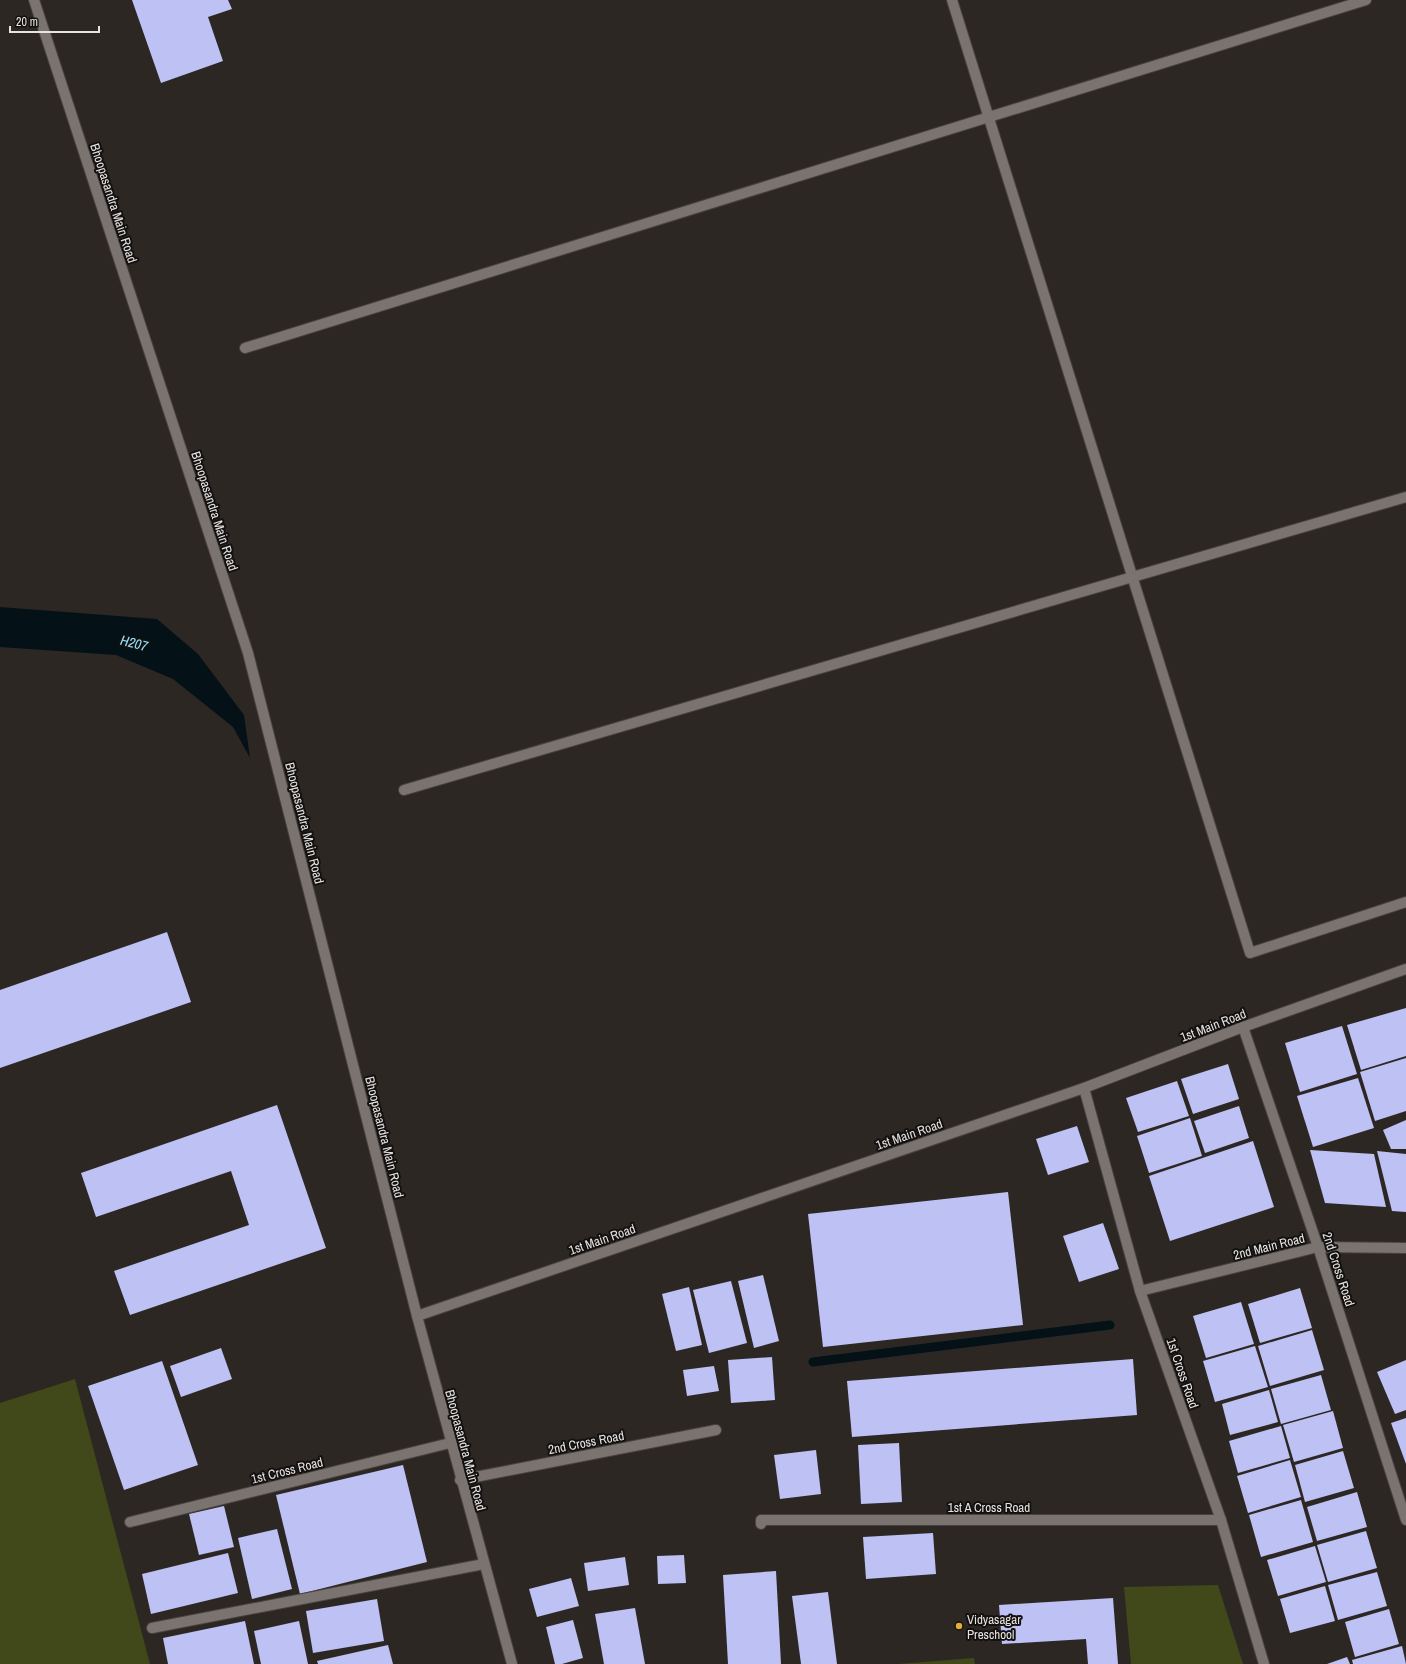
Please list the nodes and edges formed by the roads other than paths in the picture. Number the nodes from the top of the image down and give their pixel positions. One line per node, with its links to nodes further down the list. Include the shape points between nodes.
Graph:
1 (34, 0): 16 (street, Bhoopasandra Main Road, via 248,652)
2 (952, 0): 4 (street)
3 (1366, 0): 4 (street)
4 (989, 117): 5 (street); 7 (street)
5 (245, 348)
6 (1406, 497): 7 (street)
7 (1132, 577): 8 (street); 9 (street, via 1250,953)
8 (404, 790)
9 (1406, 902)
10 (1406, 969): 11 (street, 1st Main Road)
11 (1243, 1028): 12 (street, 1st Main Road); 13 (street, 2nd Cross Road)
12 (1084, 1088): 15 (street, 1st Cross Road); 16 (street, 1st Main Road)
13 (1318, 1247): 14 (street, 2nd Main Road); 15 (street, 2nd Main Road); 21 (street, 2nd Cross Road)
14 (1406, 1248)
15 (1140, 1291): 20 (street, 1st Cross Road)
16 (417, 1316): 18 (street, Bhoopasandra Main Road)
17 (716, 1430): 19 (street, 2nd Cross Road)
18 (450, 1442): 19 (street, Bhoopasandra Main Road); 22 (street, 1st Cross Road)
19 (460, 1480): 24 (street, Bhoopasandra Main Road)
20 (1221, 1520): 23 (street, 1st A Cross Road, via 761,1520); 27 (street, 1st Cross Road)
21 (1406, 1520)
22 (130, 1522)
23 (761, 1524)
24 (484, 1564): 25 (street); 26 (street, Bhoopasandra Main Road)
25 (152, 1628)
26 (512, 1664)
27 (1264, 1664)

